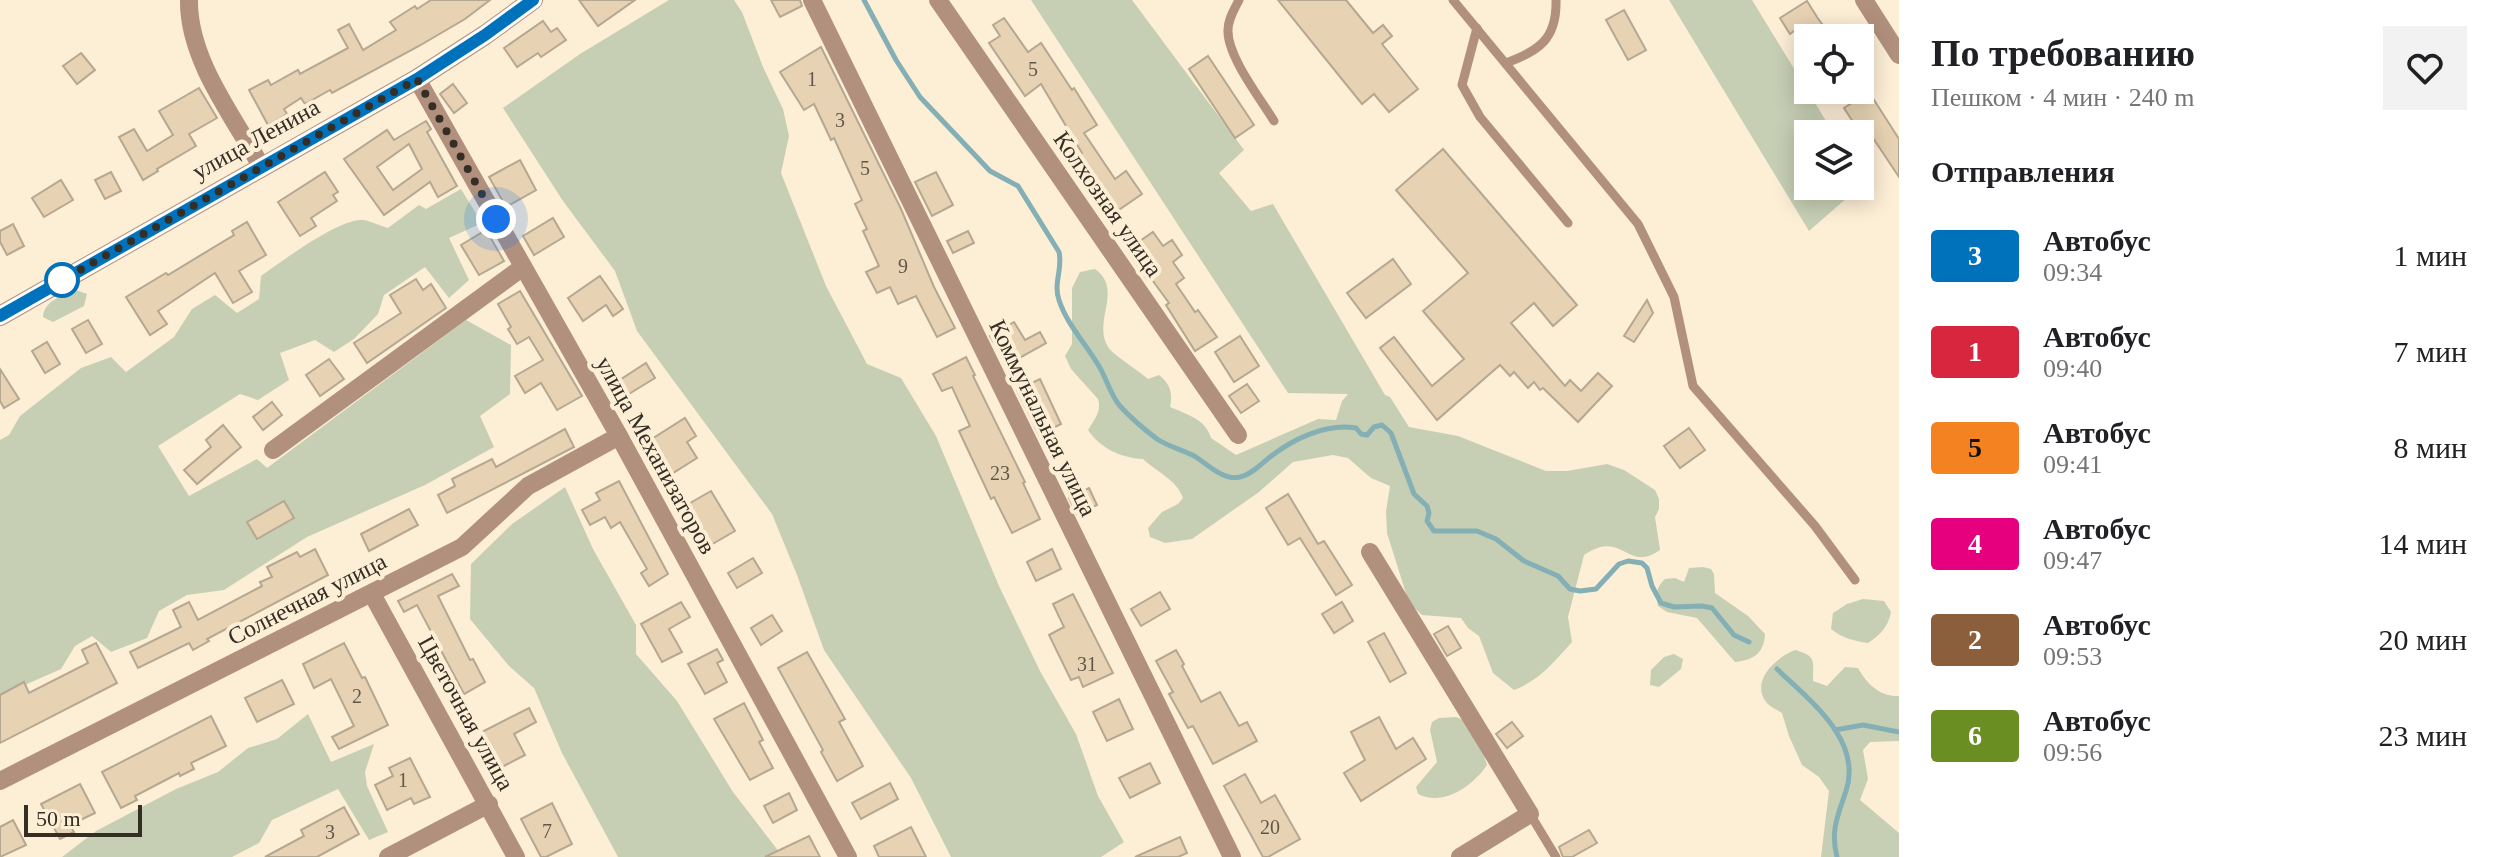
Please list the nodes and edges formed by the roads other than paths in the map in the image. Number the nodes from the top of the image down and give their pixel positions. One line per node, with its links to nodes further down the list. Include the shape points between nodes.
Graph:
1 (189, 0): 14 (street, via 191,31 202,63)
2 (533, 0): 12 (street, улица Ленина)
3 (812, 0): 30 (street, Коммунальная улица)
4 (938, 0): 18 (street, Колхозная улица)
5 (1239, 0): 13 (lane, via 1228,32 1232,51)
6 (1453, 0): 9 (lane)
7 (1556, 0): 11 (lane, via 1551,35 1532,54)
8 (1864, 0): 10 (street)
9 (1477, 28): 11 (lane); 15 (lane, via 1462,85 1480,117)
10 (1899, 55)
11 (1506, 63): 22 (lane, via 1638,224 1674,297 1693,386)
12 (417, 79): 14 (street, улица Ленина); 16 (street, улица Механизаторов)
13 (1274, 121)
14 (261, 166): 17 (street, улица Ленина)
15 (1568, 223)
16 (523, 267): 19 (street, улица Механизаторов); 20 (street)
17 (0, 316)
18 (1238, 435)
19 (619, 436): 23 (street, Солнечная улица, via 528,486 462,547); 29 (street, улица Механизаторов)
20 (273, 450)
21 (1370, 552): 26 (street)
22 (1855, 580)
23 (372, 594): 24 (street, Солнечная улица); 25 (street, Цветочная улица)
24 (0, 781)
25 (489, 804): 27 (street); 28 (street, Цветочная улица)
26 (1530, 814): 31 (street); 32 (lane)
27 (388, 857)
28 (516, 857)
29 (848, 857)
30 (1232, 857)
31 (1460, 857)
32 (1556, 857)

